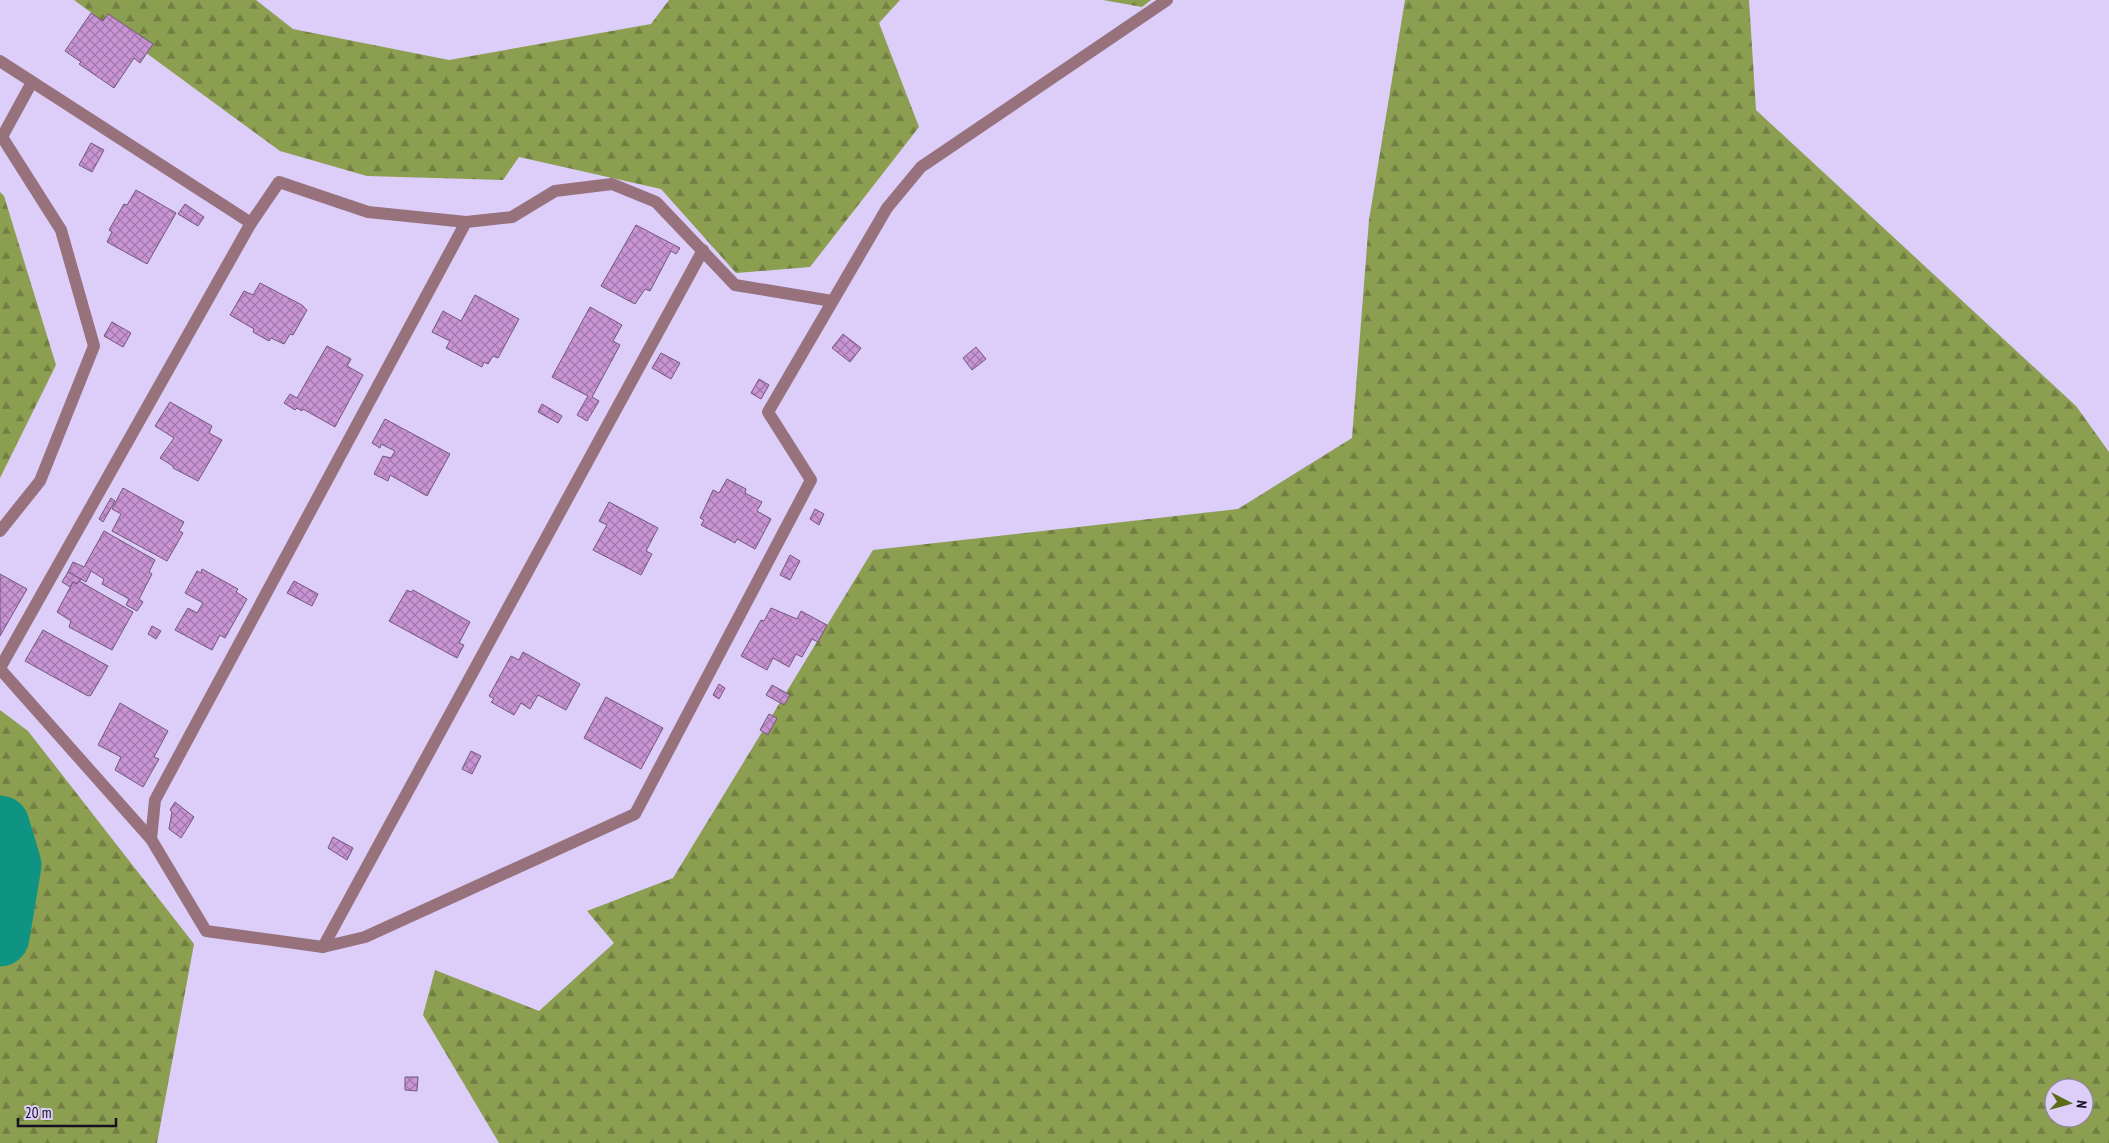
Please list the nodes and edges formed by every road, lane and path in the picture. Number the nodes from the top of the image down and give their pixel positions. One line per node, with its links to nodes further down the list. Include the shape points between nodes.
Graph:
1 (1167, 0): 7 (street, via 920,166 887,208)
2 (0, 61): 3 (street)
3 (32, 82): 5 (street); 8 (street, via 2,137 61,230 94,346 40,480)
4 (466, 222): 5 (street, via 368,212 279,182); 6 (street, via 512,218 555,191 612,184 656,202); 10 (street, via 155,800)
5 (252, 223): 9 (street)
6 (703, 250): 7 (street, via 735,286); 11 (street)
7 (832, 301): 11 (street, via 768,412 810,480 635,814 365,937)
8 (0, 531)
9 (0, 668): 10 (street)
10 (151, 839): 11 (street, via 206,931)
11 (323, 947)

